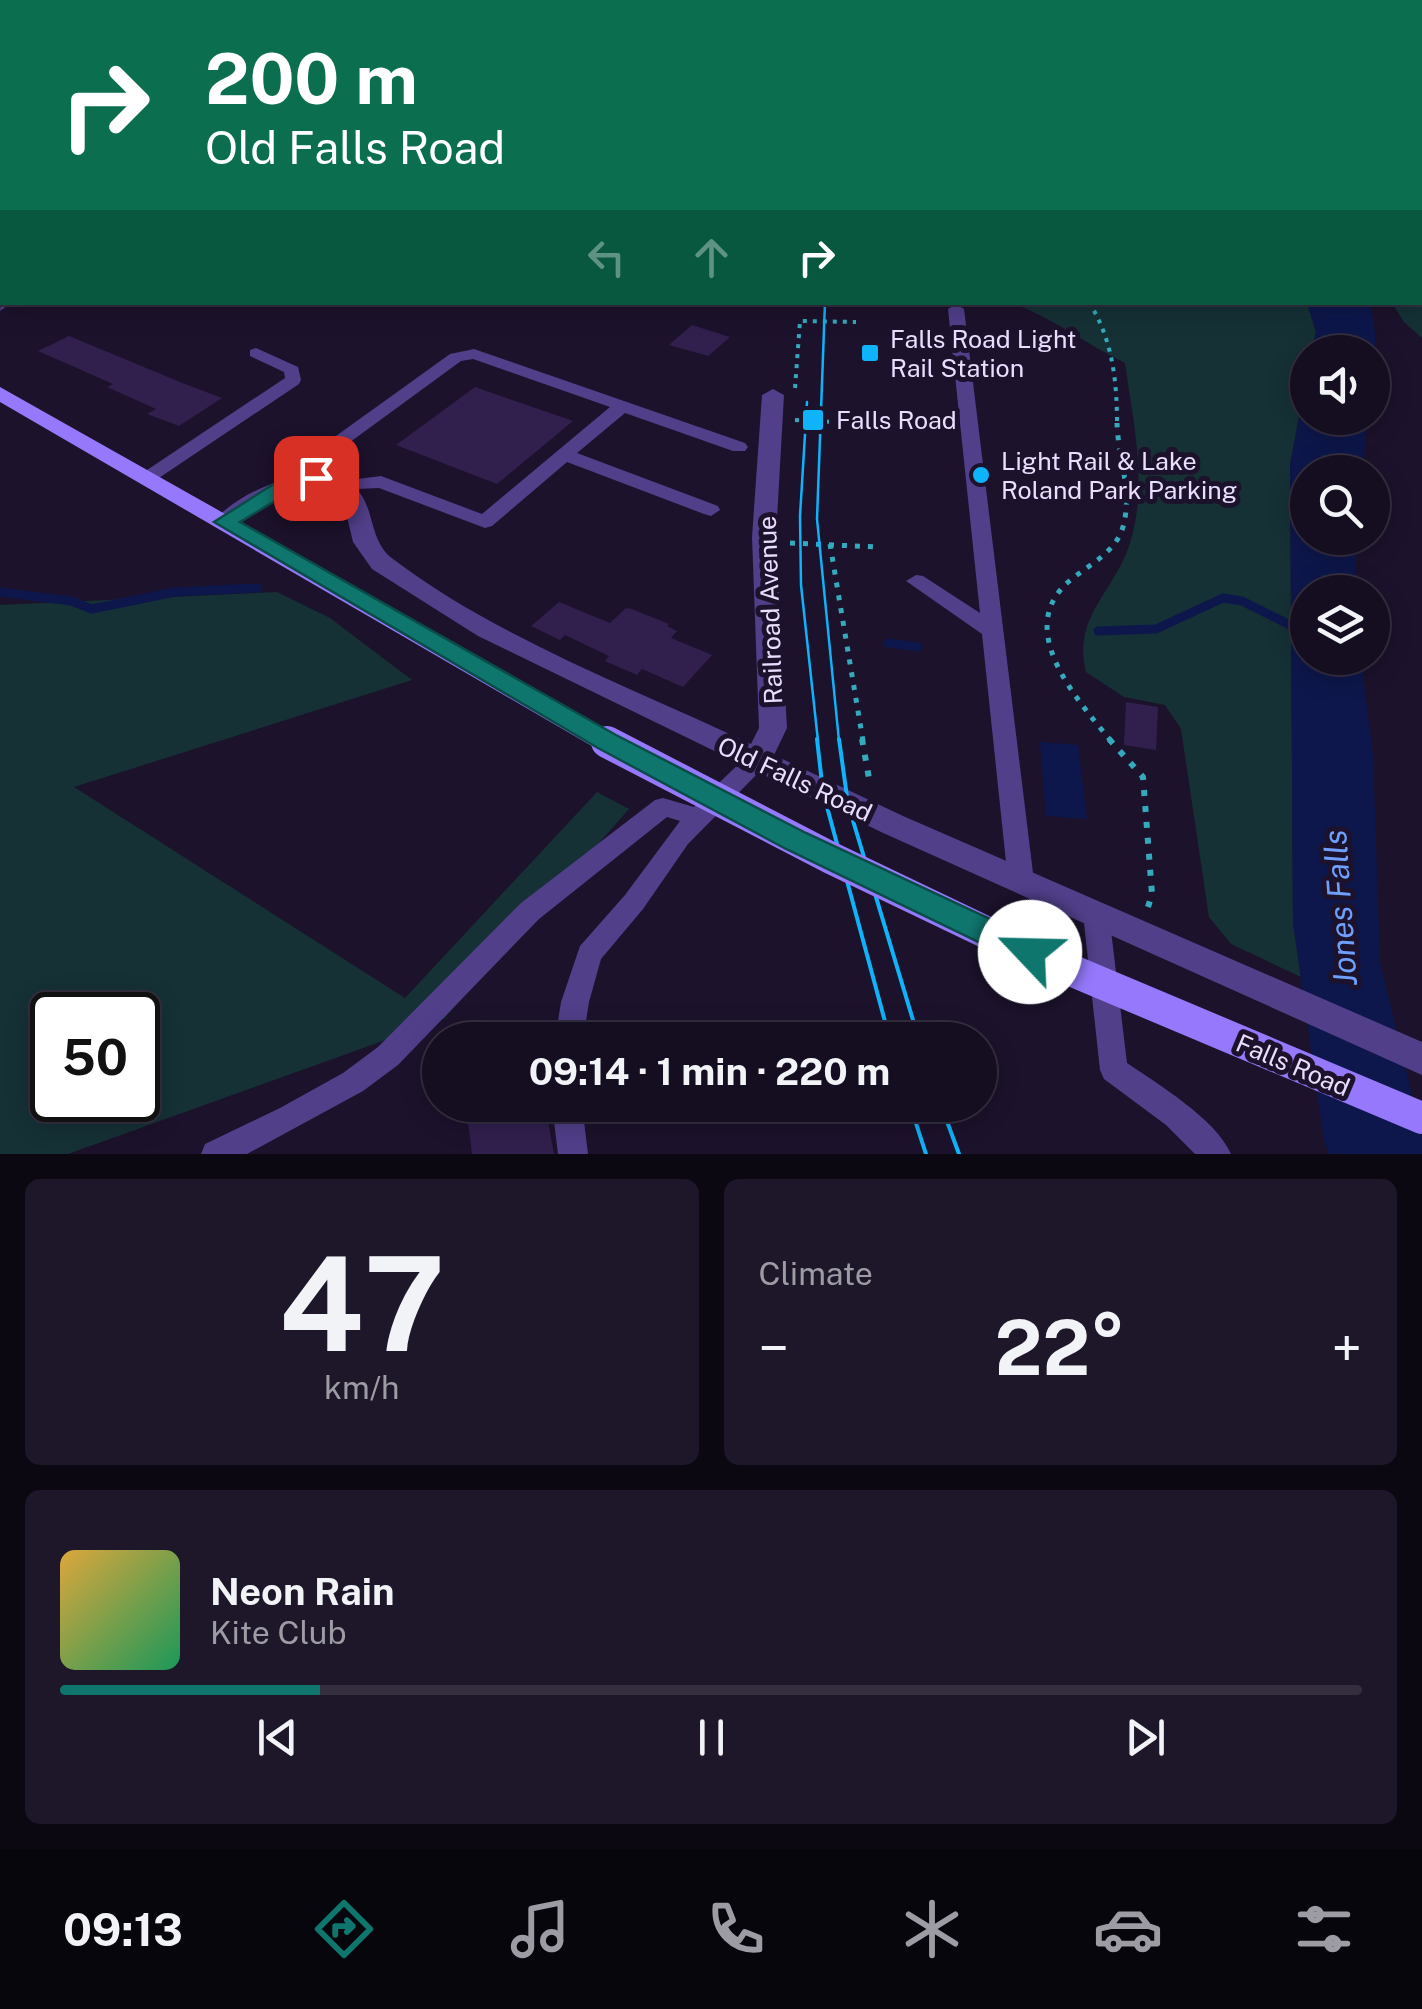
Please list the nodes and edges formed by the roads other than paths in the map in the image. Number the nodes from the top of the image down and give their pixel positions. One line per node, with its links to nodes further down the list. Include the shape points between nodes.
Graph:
1 (956, 309): 14 (lane)
2 (256, 353): 8 (lane, via 292,370 294,380)
3 (0, 392): 8 (main road, Falls Road)
4 (773, 395): 15 (street, Railroad Avenue, via 764,536 773,728)
5 (622, 406): 6 (lane); 7 (lane); 9 (lane, via 474,354 456,356 335,446)
6 (739, 446)
7 (564, 454): 10 (lane, via 485,522 381,482); 11 (lane)
8 (148, 478): 12 (main road, Falls Road)
9 (316, 478): 10 (street); 12 (street, via 288,485)
10 (342, 486): 15 (street, Old Falls Road, via 354,498 364,542 430,597)
11 (712, 510)
12 (224, 522): 21 (main road, Falls Road, bridge, via 607,742 796,841 1125,995)
13 (916, 581): 14 (lane)
14 (995, 632): 17 (lane)
15 (756, 761): 16 (lane); 17 (street, Old Falls Road)
16 (697, 818): 19 (lane, via 589,954); 23 (lane, via 663,807 530,911 388,1056 353,1082)
17 (1021, 881): 18 (street, Old Falls Road)
18 (1096, 914): 20 (street, Old Falls Road); 25 (lane, via 1114,1070)
19 (572, 1022)
20 (1421, 1058)
21 (1422, 1118)
22 (569, 1122): 24 (lane)
23 (216, 1154)
24 (573, 1154)
25 (1216, 1154)

